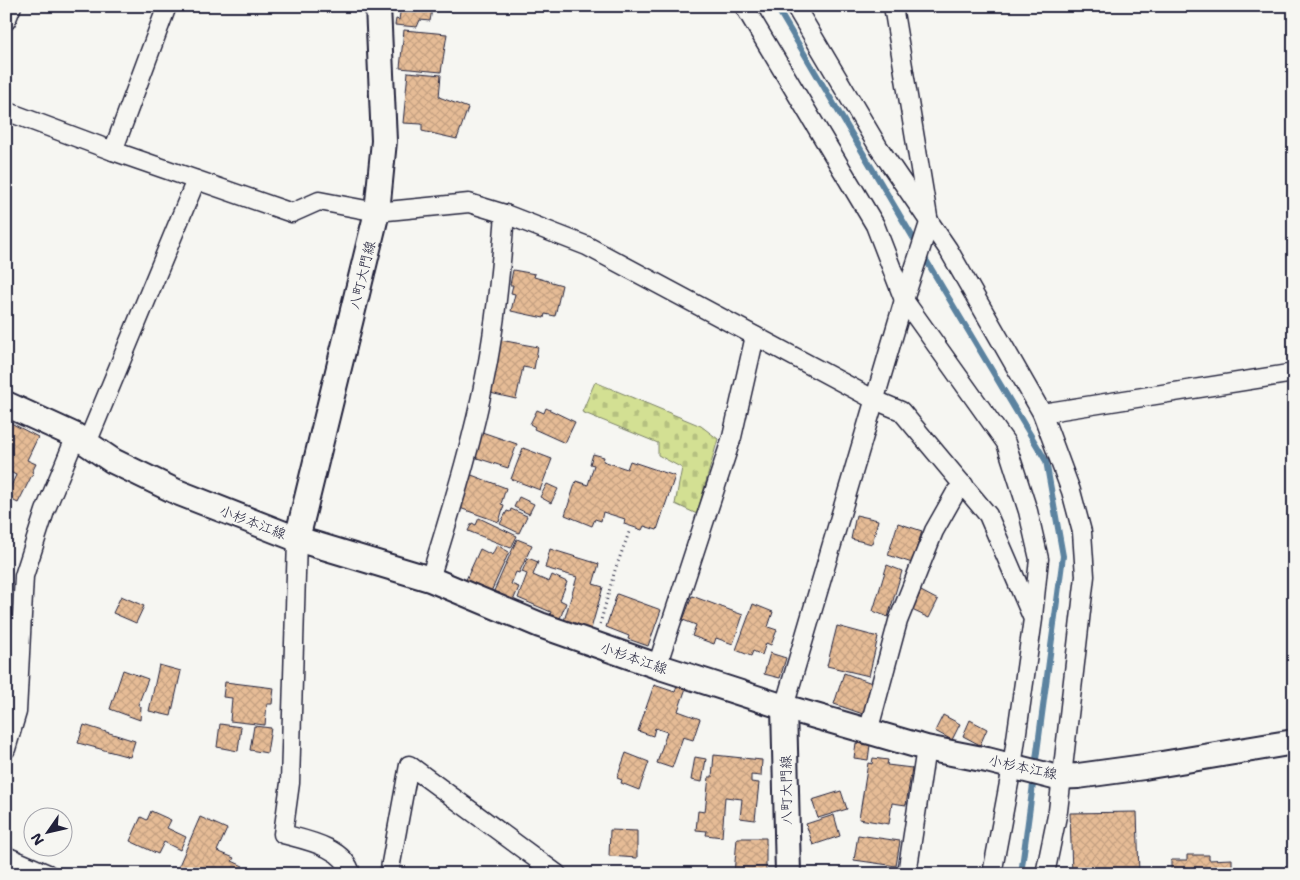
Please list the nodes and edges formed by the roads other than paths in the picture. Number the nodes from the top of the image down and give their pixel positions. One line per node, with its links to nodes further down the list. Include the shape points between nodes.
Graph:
1 (12, 6): 7 (street)
2 (166, 6): 9 (street)
3 (378, 6): 11 (main road, 八町大門線, via 384,141)
4 (744, 6): 14 (street, via 875,225)
5 (795, 6): 13 (street, via 879,148)
6 (892, 6): 13 (street)
7 (6, 21)
8 (6, 110): 9 (street)
9 (113, 151): 10 (street)
10 (196, 180): 11 (street, via 292,213 319,201); 20 (street)
11 (377, 212): 12 (street, via 469,203); 22 (main road, 八町大門線)
12 (505, 214): 15 (street, via 587,246); 23 (street, via 485,377 453,505)
13 (930, 223): 14 (street); 19 (street)
14 (904, 300): 17 (street); 24 (street, via 1006,443 1028,511 1039,559)
15 (755, 336): 17 (street); 25 (street, via 732,437)
16 (1294, 373): 19 (street)
17 (875, 400): 21 (street, via 902,411); 27 (street)
18 (6, 404): 20 (main road, 小杉本江線)
19 (1042, 413): 33 (street, via 1071,491 1082,532 1085,576 1074,684)
20 (81, 440): 22 (main road, 小杉本江線, via 113,461 177,492); 26 (street, via 45,511 24,576)
21 (964, 485): 24 (street, via 988,515); 28 (street, via 956,492 934,531 898,621)
22 (297, 539): 23 (main road, 小杉本江線); 35 (street, via 291,763 282,834 326,846)
23 (430, 579): 25 (main road, 小杉本江線, via 540,625)
24 (1033, 620): 32 (street)
25 (657, 666): 27 (main road, 小杉本江線)
26 (12, 671): 31 (street, via 18,712)
27 (784, 707): 28 (main road, 小杉本江線); 39 (main road, 八町大門線)
28 (868, 732): 30 (main road, 小杉本江線)
29 (1294, 742): 33 (main road, 小杉本江線, via 1144,767)
30 (926, 748): 32 (main road, 小杉本江線); 40 (street)
31 (6, 749)
32 (1015, 768): 33 (main road, 小杉本江線); 41 (street)
33 (1057, 776): 42 (street, via 1058,812)
34 (6, 856): 36 (street)
35 (354, 871)
36 (48, 874)
37 (389, 874): 38 (street, via 409,765)
38 (557, 874)
39 (788, 874)
40 (907, 874)
41 (992, 874)
42 (1045, 874)

